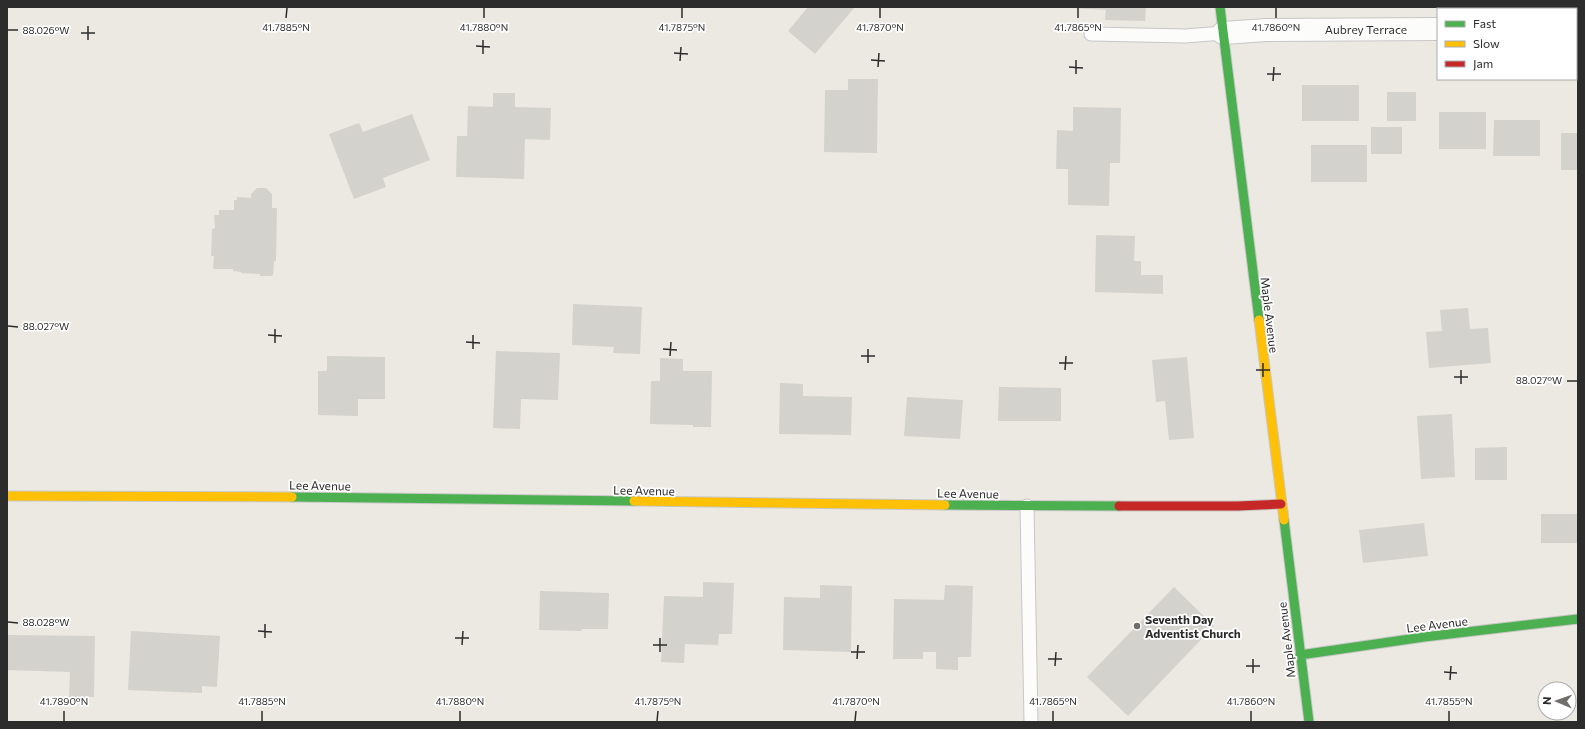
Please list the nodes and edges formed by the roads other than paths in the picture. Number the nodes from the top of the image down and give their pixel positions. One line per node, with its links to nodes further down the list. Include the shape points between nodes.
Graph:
1 (1220, 7): 3 (street, Maple Avenue)
2 (1437, 28): 3 (street, Aubrey Terrace)
3 (1223, 33): 4 (lane, via 1185,36); 6 (street, Maple Avenue)
4 (1091, 34)
5 (7, 496): 7 (street, Lee Avenue)
6 (1282, 504): 7 (street, Lee Avenue); 9 (street, Maple Avenue)
7 (1027, 506): 10 (lane)
8 (1578, 619): 9 (street, Lee Avenue)
9 (1300, 655): 11 (street, Maple Avenue)
10 (1031, 722)
11 (1309, 722)

